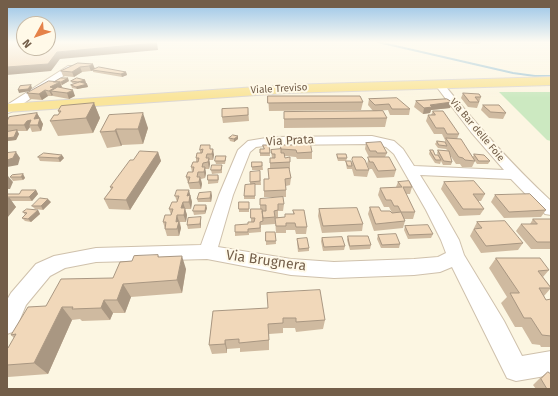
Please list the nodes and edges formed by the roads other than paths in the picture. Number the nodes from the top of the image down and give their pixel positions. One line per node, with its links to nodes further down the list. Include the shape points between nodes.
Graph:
1 (71, 68): 4 (street, Viale Treviso)
2 (551, 82): 3 (main road, Viale Treviso)
3 (440, 84): 4 (main road, Viale Treviso, via 286,89); 6 (street, Via Bar delle Foie, via 475,130)
4 (7, 109)
5 (409, 170): 6 (street, Via Bar delle Foie); 8 (street, Via Prata, via 399,152 383,141 302,140 252,144 244,150); 9 (street, via 434,210)
6 (515, 175): 7 (street, Via Bar delle Foie)
7 (551, 210)
8 (207, 252): 9 (street, Via Brugnera, via 291,267 334,270 414,267 440,264); 10 (street, Via Brugnera, via 96,255 61,261 43,270 30,284 18,299)
9 (456, 257): 11 (street, via 516,369)
10 (7, 324)
11 (551, 363)

